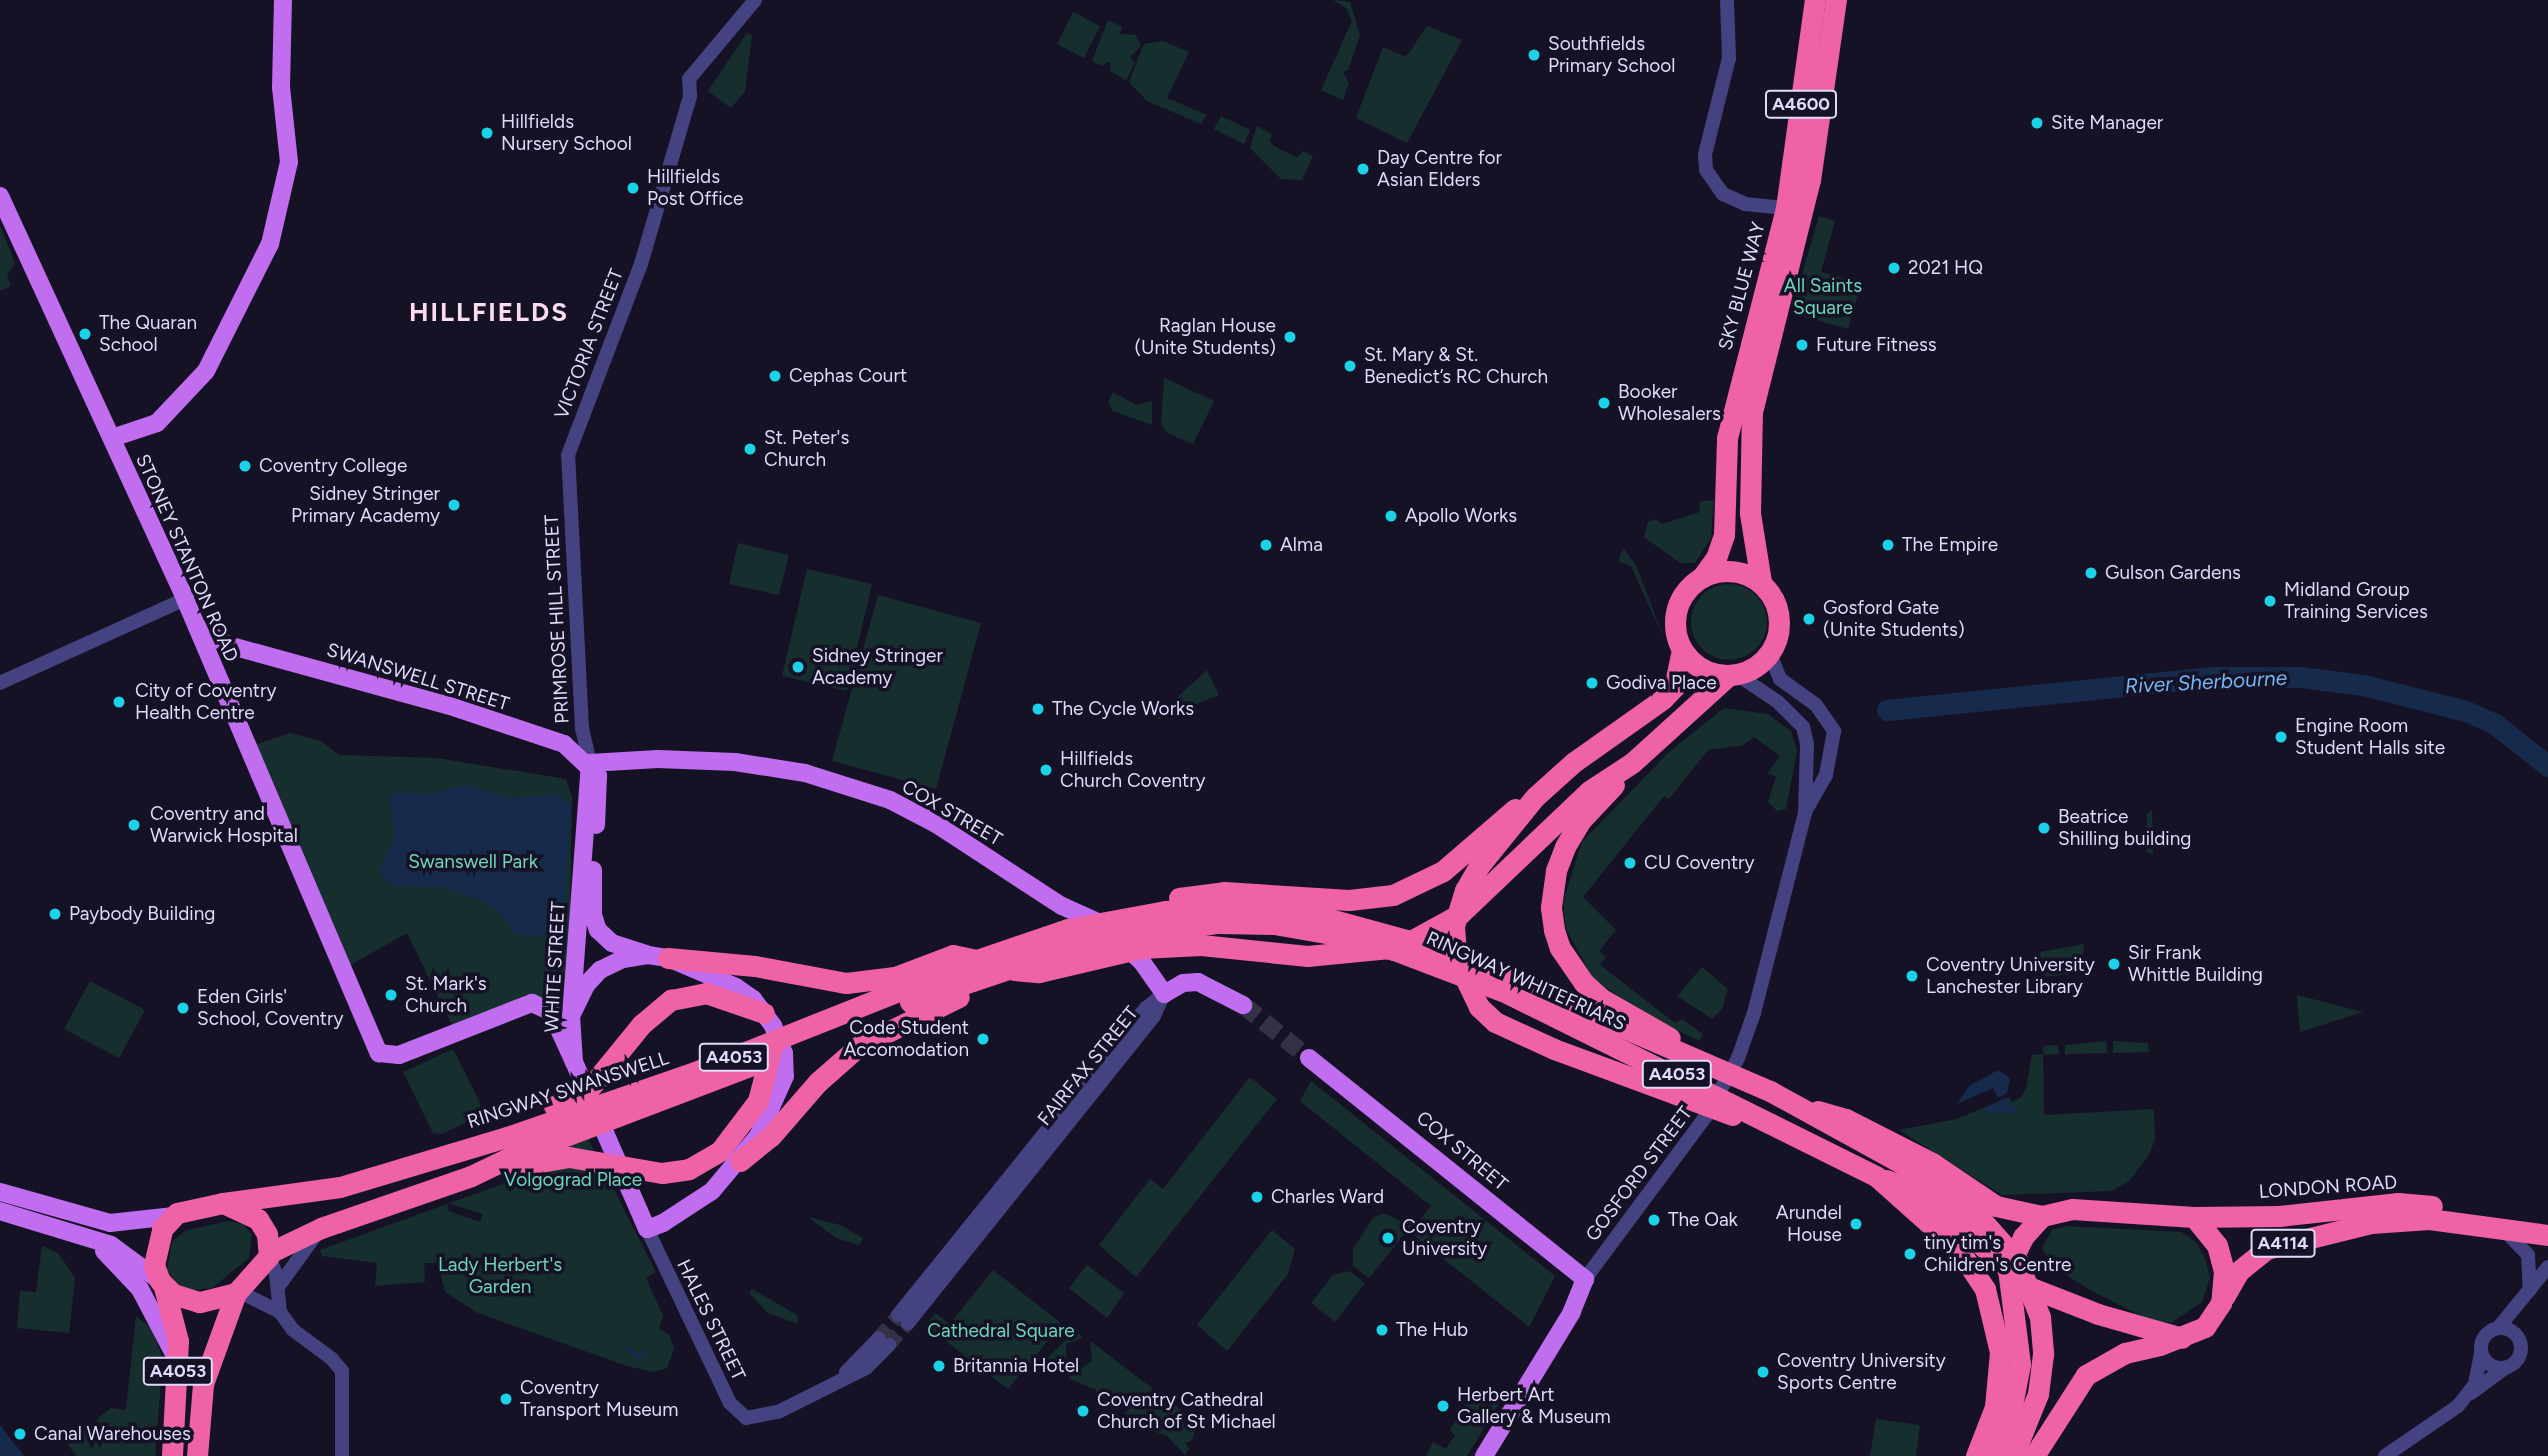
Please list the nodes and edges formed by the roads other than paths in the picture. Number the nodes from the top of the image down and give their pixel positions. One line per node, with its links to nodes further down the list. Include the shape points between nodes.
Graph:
1 (283, 0): 9 (main road, via 281,86 289,162 270,244 206,371 157,423)
2 (755, 0): 10 (street, VICTORIA STREET, via 689,79 690,96 635,282 573,440)
3 (1727, 0): 8 (street, via 1729,58 1705,154 1706,170 1723,194 1745,204)
4 (1815, 0): 8 (highway, SKY BLUE WAY / A4600)
5 (1836, 0): 6 (highway, SKY BLUE WAY / A4600)
6 (1822, 101): 8 (highway, via 1810,130 1799,197); 12 (highway, SKY BLUE WAY / A4600, via 1797,240 1766,343 1752,412 1750,503)
7 (0, 196): 9 (main road, STONEY STANTON ROAD)
8 (1786, 208): 11 (highway, SKY BLUE WAY / A4600, via 1732,409 1724,535 1716,558)
9 (112, 438): 13 (main road, STONEY STANTON ROAD)
10 (568, 472): 21 (street, PRIMROSE HILL STREET, via 582,738)
11 (1702, 577): 12 (highway, via 1732,569); 16 (highway, A4600, via 1681,600 1676,615)
12 (1761, 582): 17 (highway, A4600, via 1776,606 1778,621)
13 (185, 599): 14 (main road, STONEY STANTON ROAD); 20 (street)
14 (197, 627): 15 (main road, SWANSWELL STREET); 18 (main road, STONEY STANTON ROAD)
15 (228, 645): 18 (main road, via 214,648); 21 (main road, SWANSWELL STREET, via 456,708 564,744)
16 (1682, 650): 19 (highway, via 1701,668); 23 (highway, via 1674,687 1663,699 1613,732)
17 (1770, 654): 19 (highway); 24 (street, GOSFORD STREET, via 1780,679 1816,705 1834,731 1826,775)
18 (212, 662): 36 (main road, STONEY STANTON ROAD, via 381,1054 399,1055 532,1003 551,1012)
19 (1732, 676): 22 (highway); 24 (street, GOSFORD STREET, via 1778,702 1803,727)
20 (0, 683)
21 (590, 763): 26 (main road, WHITE STREET, via 598,776 593,915 603,937); 30 (main road, COX STREET, via 658,759 735,762 841,782 890,800 936,824 1062,906 1098,922 1142,962); 33 (main road, WHITE STREET)
22 (1632, 763): 29 (highway, via 1589,791 1460,914 1401,947 1316,956 1189,946 1089,957 1039,972); 37 (highway, via 1581,820 1556,871 1550,908 1560,948 1602,999)
23 (1535, 797): 25 (highway, via 1506,815 1424,884 1372,899 1224,892 1096,909); 39 (highway, via 1465,890 1454,927 1457,961 1468,988 1495,1022 1554,1049)
24 (1806, 810): 58 (street, GOSFORD STREET, via 1754,1013 1738,1058 1706,1116)
25 (1068, 929): 28 (highway, RINGWAY WHITEFRIARS / A4053); 37 (highway, RINGWAY WHITEFRIARS / A4053, via 1165,911 1242,908 1311,914 1446,951)
26 (658, 957): 28 (highway, via 870,982 953,955); 33 (main road, via 623,959 600,970 586,985); 34 (main road, via 736,987)
27 (957, 969): 28 (highway, RINGWAY WHITEFRIARS / A4053); 40 (highway, RINGWAY SWANSWELL / A4053)
28 (977, 970): 29 (highway, RINGWAY WHITEFRIARS / A4053); 31 (highway, RINGWAY WHITEFRIARS / A4053); 41 (highway, via 955,1001 859,1046 832,1067 771,1136)
29 (1004, 970): 39 (highway, RINGWAY WHITEFRIARS / A4053, via 1091,941 1154,929 1274,924 1338,935 1394,950 1507,993 1736,1103)
30 (1164, 994): 32 (main road, via 1183,983 1198,982); 66 (street, FAIRFAX STREET, via 1146,1008)
31 (907, 1002): 40 (highway, RINGWAY SWANSWELL / A4053)
32 (1243, 1005)
33 (571, 1016): 36 (main road, WHITE STREET)
34 (768, 1019): 40 (highway, via 706,993 671,1000 642,1024 584,1095); 40 (highway, via 767,1081 758,1101 720,1151 675,1172); 41 (main road, via 784,1053 783,1085)
35 (1309, 1058): 58 (main road, COX STREET)
36 (574, 1062): 51 (main road, WHITE STREET)
37 (1770, 1091): 38 (highway, RINGWAY WHITEFRIARS / A4053)
38 (1806, 1108): 46 (highway, via 1846,1119 1932,1163 1996,1206); 82 (highway, RINGWAY WHITEFRIARS / A4053, via 1841,1134 1923,1175 1970,1207 2004,1241 2027,1279 2040,1317 2043,1354 2032,1413)
39 (1793, 1137): 54 (highway, RINGWAY WHITEFRIARS / A4053, via 1877,1177)
40 (510, 1146): 43 (highway, RINGWAY SWANSWELL / A4053, via 446,1152 340,1186); 49 (highway, RINGWAY SWANSWELL / A4053, via 471,1177)
41 (740, 1161): 51 (main road, via 698,1202)
42 (0, 1192): 45 (main road, via 110,1223)
43 (223, 1203): 45 (highway, A4053, via 195,1206); 55 (highway, via 258,1219 267,1234)
44 (0, 1211): 53 (main road)
45 (172, 1216): 59 (highway, A4053, via 154,1252)
46 (2042, 1216): 47 (highway, LONDON ROAD, via 2072,1209); 57 (highway, via 2023,1237)
47 (2194, 1217): 48 (highway, LONDON ROAD / A4114, via 2279,1216 2398,1203); 63 (highway, via 2217,1245 2225,1283)
48 (2548, 1221)
49 (321, 1228): 55 (highway, RINGWAY SWANSWELL / A4053); 60 (street)
50 (2501, 1228): 52 (highway, LONDON ROAD / A4114); 61 (street, via 2528,1255); 63 (highway, LONDON ROAD / A4114, via 2408,1218 2290,1240 2249,1261)
51 (647, 1229): 70 (street, HALES STREET, via 730,1403 751,1420 778,1412 838,1380)
52 (2548, 1235)
53 (89, 1238): 59 (main road, via 120,1251); 72 (main road, via 140,1289)
54 (1965, 1242): 57 (highway); 80 (highway, A4053, via 1985,1289 2000,1352 1995,1407)
55 (269, 1254): 60 (street); 62 (highway, A4053)
56 (2548, 1267): 61 (street)
57 (2008, 1271): 69 (highway, via 2044,1296); 81 (highway, via 2020,1364 2011,1416)
58 (1585, 1279): 79 (main road, via 1572,1312)
59 (162, 1284): 62 (highway, via 200,1302); 72 (highway, A4053, via 175,1318)
60 (278, 1287): 65 (street)
61 (2530, 1290): 64 (street)
62 (237, 1292): 65 (street); 77 (highway, A4053, via 203,1384)
63 (2221, 1303): 69 (highway, LONDON ROAD, via 2205,1327)
64 (2522, 1304): 67 (street); 68 (street)
65 (280, 1312): 78 (street, via 293,1330 342,1371)
66 (903, 1319)
67 (2499, 1327): 68 (street); 71 (street, via 2482,1339)
68 (2517, 1335): 73 (street, via 2518,1358)
69 (2183, 1338): 83 (highway, via 2125,1353 2086,1375)
70 (884, 1341)
71 (2482, 1354): 73 (street, via 2490,1365); 74 (street, via 2480,1370)
72 (179, 1364): 76 (highway, A4053)
73 (2505, 1368): 74 (street)
74 (2467, 1395): 75 (street, via 2441,1420)
75 (2387, 1455)
76 (172, 1456)
77 (197, 1456)
78 (342, 1456)
79 (1484, 1456)
80 (1976, 1456)
81 (1995, 1456)
82 (2013, 1456)
83 (2034, 1456)

